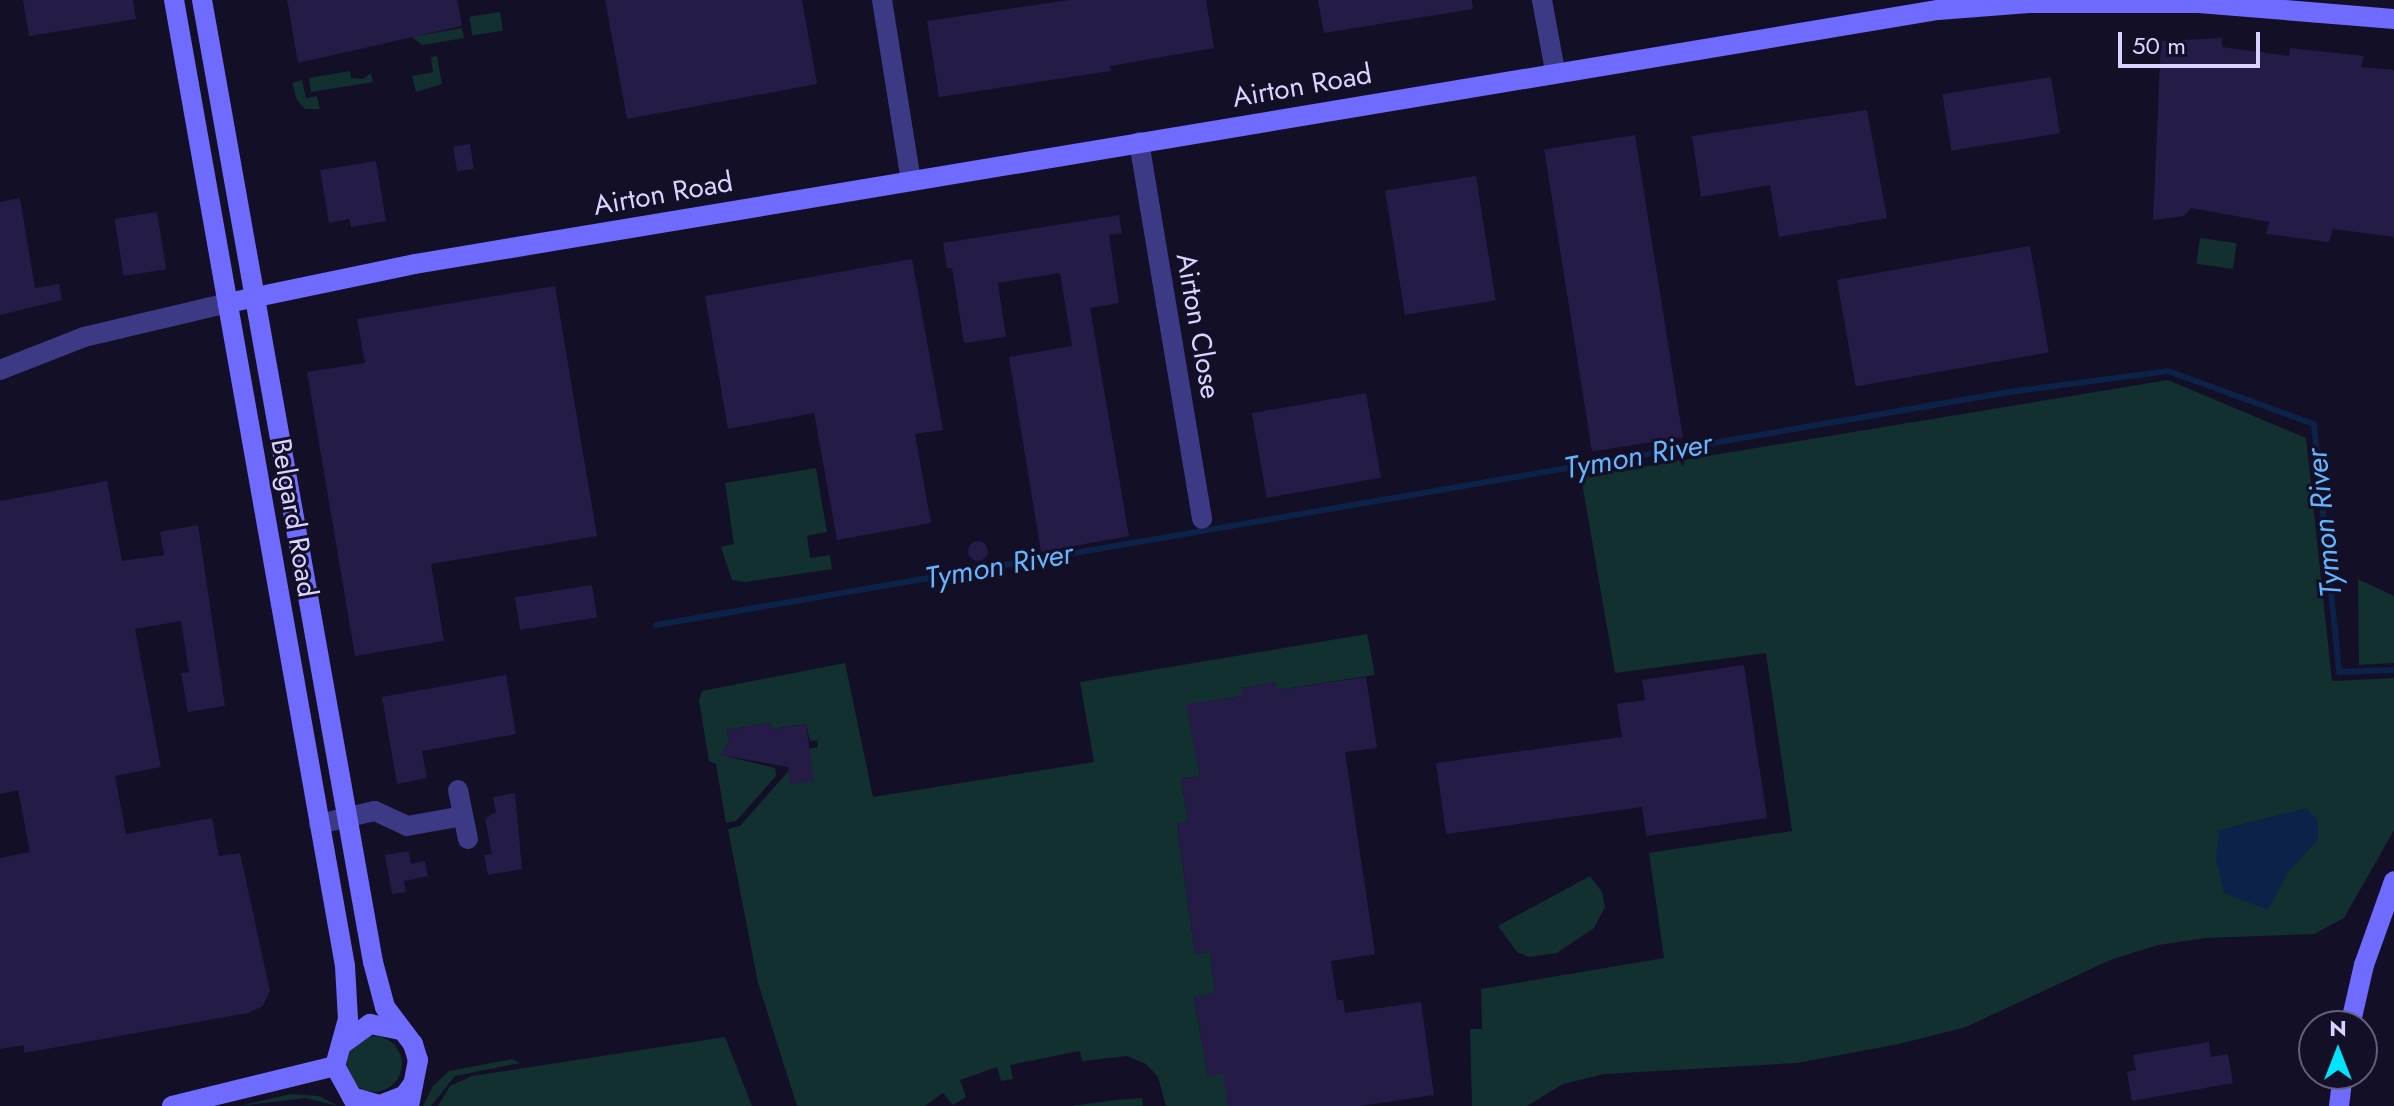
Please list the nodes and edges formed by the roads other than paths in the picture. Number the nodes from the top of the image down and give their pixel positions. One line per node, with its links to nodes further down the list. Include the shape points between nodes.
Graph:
1 (174, 0): 10 (main road, Belgard Road)
2 (202, 0): 9 (main road, Belgard Road)
3 (882, 0): 8 (street)
4 (1542, 0): 6 (street)
5 (2394, 19): 6 (main road, Airton Road, via 2199,3 2029,3 1842,24)
6 (1555, 71): 7 (main road, Airton Road)
7 (1139, 142): 8 (main road, Airton Road); 12 (street, Airton Close)
8 (911, 181): 9 (main road, Airton Road, via 401,267)
9 (255, 299): 10 (main road, Airton Road); 15 (main road, Belgard Road)
10 (228, 303): 11 (street, via 59,344); 16 (main road, Belgard Road)
11 (0, 370)
12 (1202, 519)
13 (458, 790): 14 (street)
14 (463, 816): 15 (street, via 407,826 375,811); 17 (street)
15 (347, 818): 16 (street); 20 (main road, Belgard Road, via 379,993)
16 (319, 824): 21 (main road, Belgard Road, via 349,995)
17 (468, 839)
18 (2394, 881): 19 (main road, via 2368,949)
19 (2354, 1010)
20 (401, 1031): 21 (main road, via 370,1024); 23 (main road, Belgard Road, via 417,1054)
21 (341, 1045): 22 (main road, Belgard Road)
22 (335, 1066): 24 (main road); 25 (main road)
23 (415, 1080): 24 (main road, via 392,1103); 26 (main road, Belgard Road)
24 (354, 1101)
25 (172, 1106)
26 (409, 1106)

